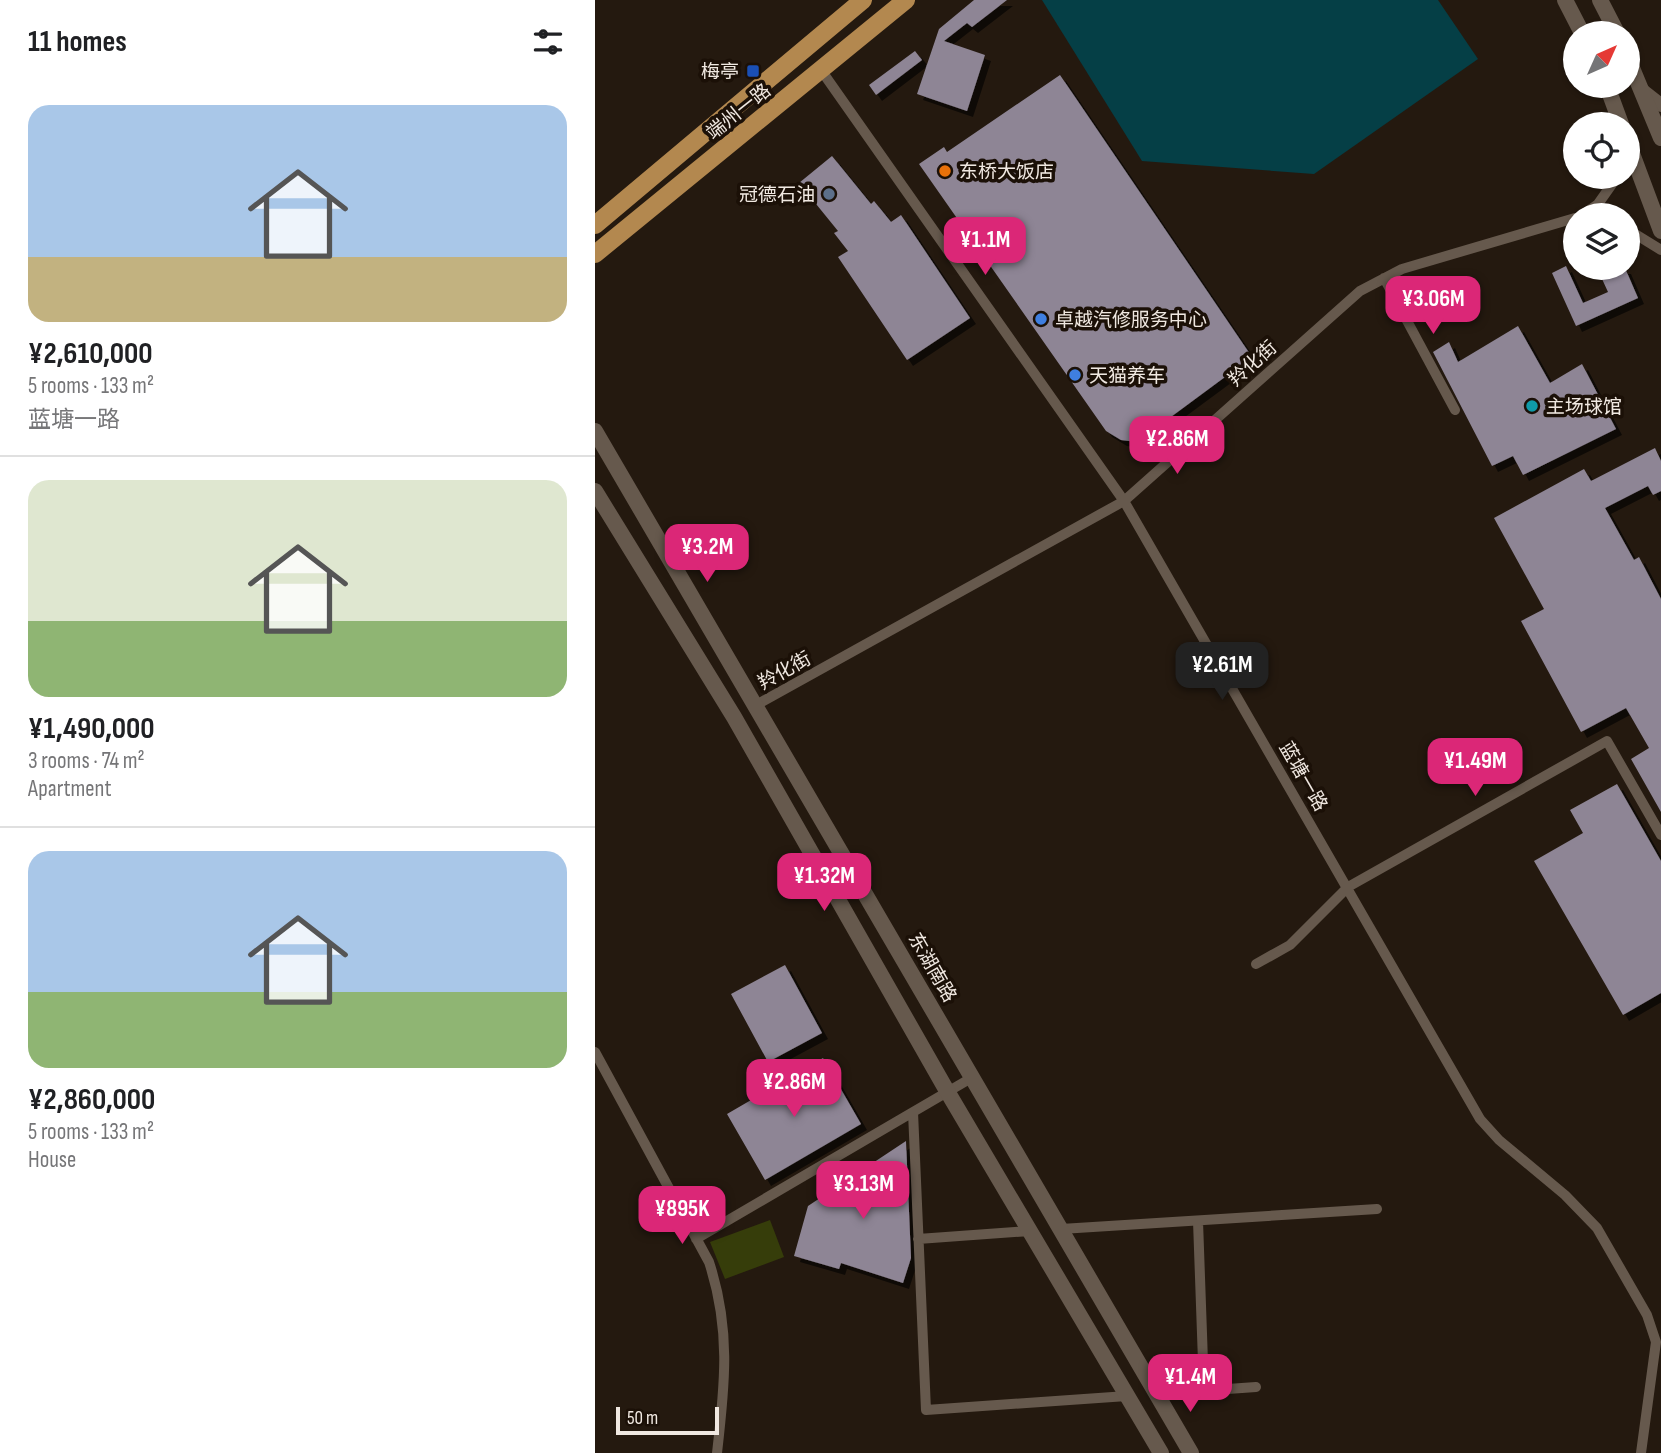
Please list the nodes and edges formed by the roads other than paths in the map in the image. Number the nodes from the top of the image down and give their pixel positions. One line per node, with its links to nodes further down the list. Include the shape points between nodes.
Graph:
1 (863, 0): 16 (main road, 端州一路)
2 (906, 0): 7 (main road, 端州一路)
3 (1565, 0): 5 (main road)
4 (1600, 0): 6 (main road)
5 (1576, 21)
6 (1611, 21)
7 (821, 70): 20 (main road, 端州一路); 26 (street, 蓝塘一路)
8 (1640, 84): 9 (main road)
9 (1643, 91): 10 (street); 11 (main road)
10 (1661, 105)
11 (1661, 138)
12 (1640, 176): 17 (main road)
13 (1611, 189): 14 (street)
14 (1595, 203)
15 (1563, 222): 21 (street, 羚化街)
16 (595, 225)
17 (1661, 231)
18 (1640, 237): 19 (street)
19 (1661, 250)
20 (595, 254)
21 (1384, 278): 22 (street); 26 (street, 羚化街, via 1360,291)
22 (1455, 410)
23 (595, 431): 24 (main road, 东湖南路)
24 (626, 482): 25 (main road); 27 (main road, 东湖南路)
25 (597, 494): 33 (main road, via 734,717)
26 (1124, 501): 27 (street, 羚化街); 29 (street, 蓝塘一路)
27 (756, 705): 32 (main road, 东湖南路)
28 (1661, 835): 29 (street, via 1607,741)
29 (1348, 887): 30 (street, via 1290,945); 48 (street, 蓝塘一路, via 1480,1119 1597,1228 1636,1294 1656,1342)
30 (1256, 964)
31 (595, 1052): 40 (street)
32 (973, 1077): 33 (street); 37 (main road, 东湖南路)
33 (947, 1091): 34 (street); 38 (main road)
34 (913, 1112): 39 (street); 40 (street)
35 (1377, 1209): 36 (street)
36 (1198, 1221): 37 (street); 42 (street)
37 (1061, 1229): 43 (main road, 东湖南路)
38 (1030, 1231): 39 (street); 44 (main road)
39 (918, 1238): 44 (street, via 926,1410)
40 (696, 1239): 45 (street, via 720,1298 725,1338)
41 (1256, 1387): 42 (street)
42 (1203, 1390): 43 (street)
43 (1157, 1394): 47 (main road, 东湖南路)
44 (1127, 1396): 46 (main road)
45 (717, 1453)
46 (1161, 1453)
47 (1192, 1453)
48 (1641, 1453)

